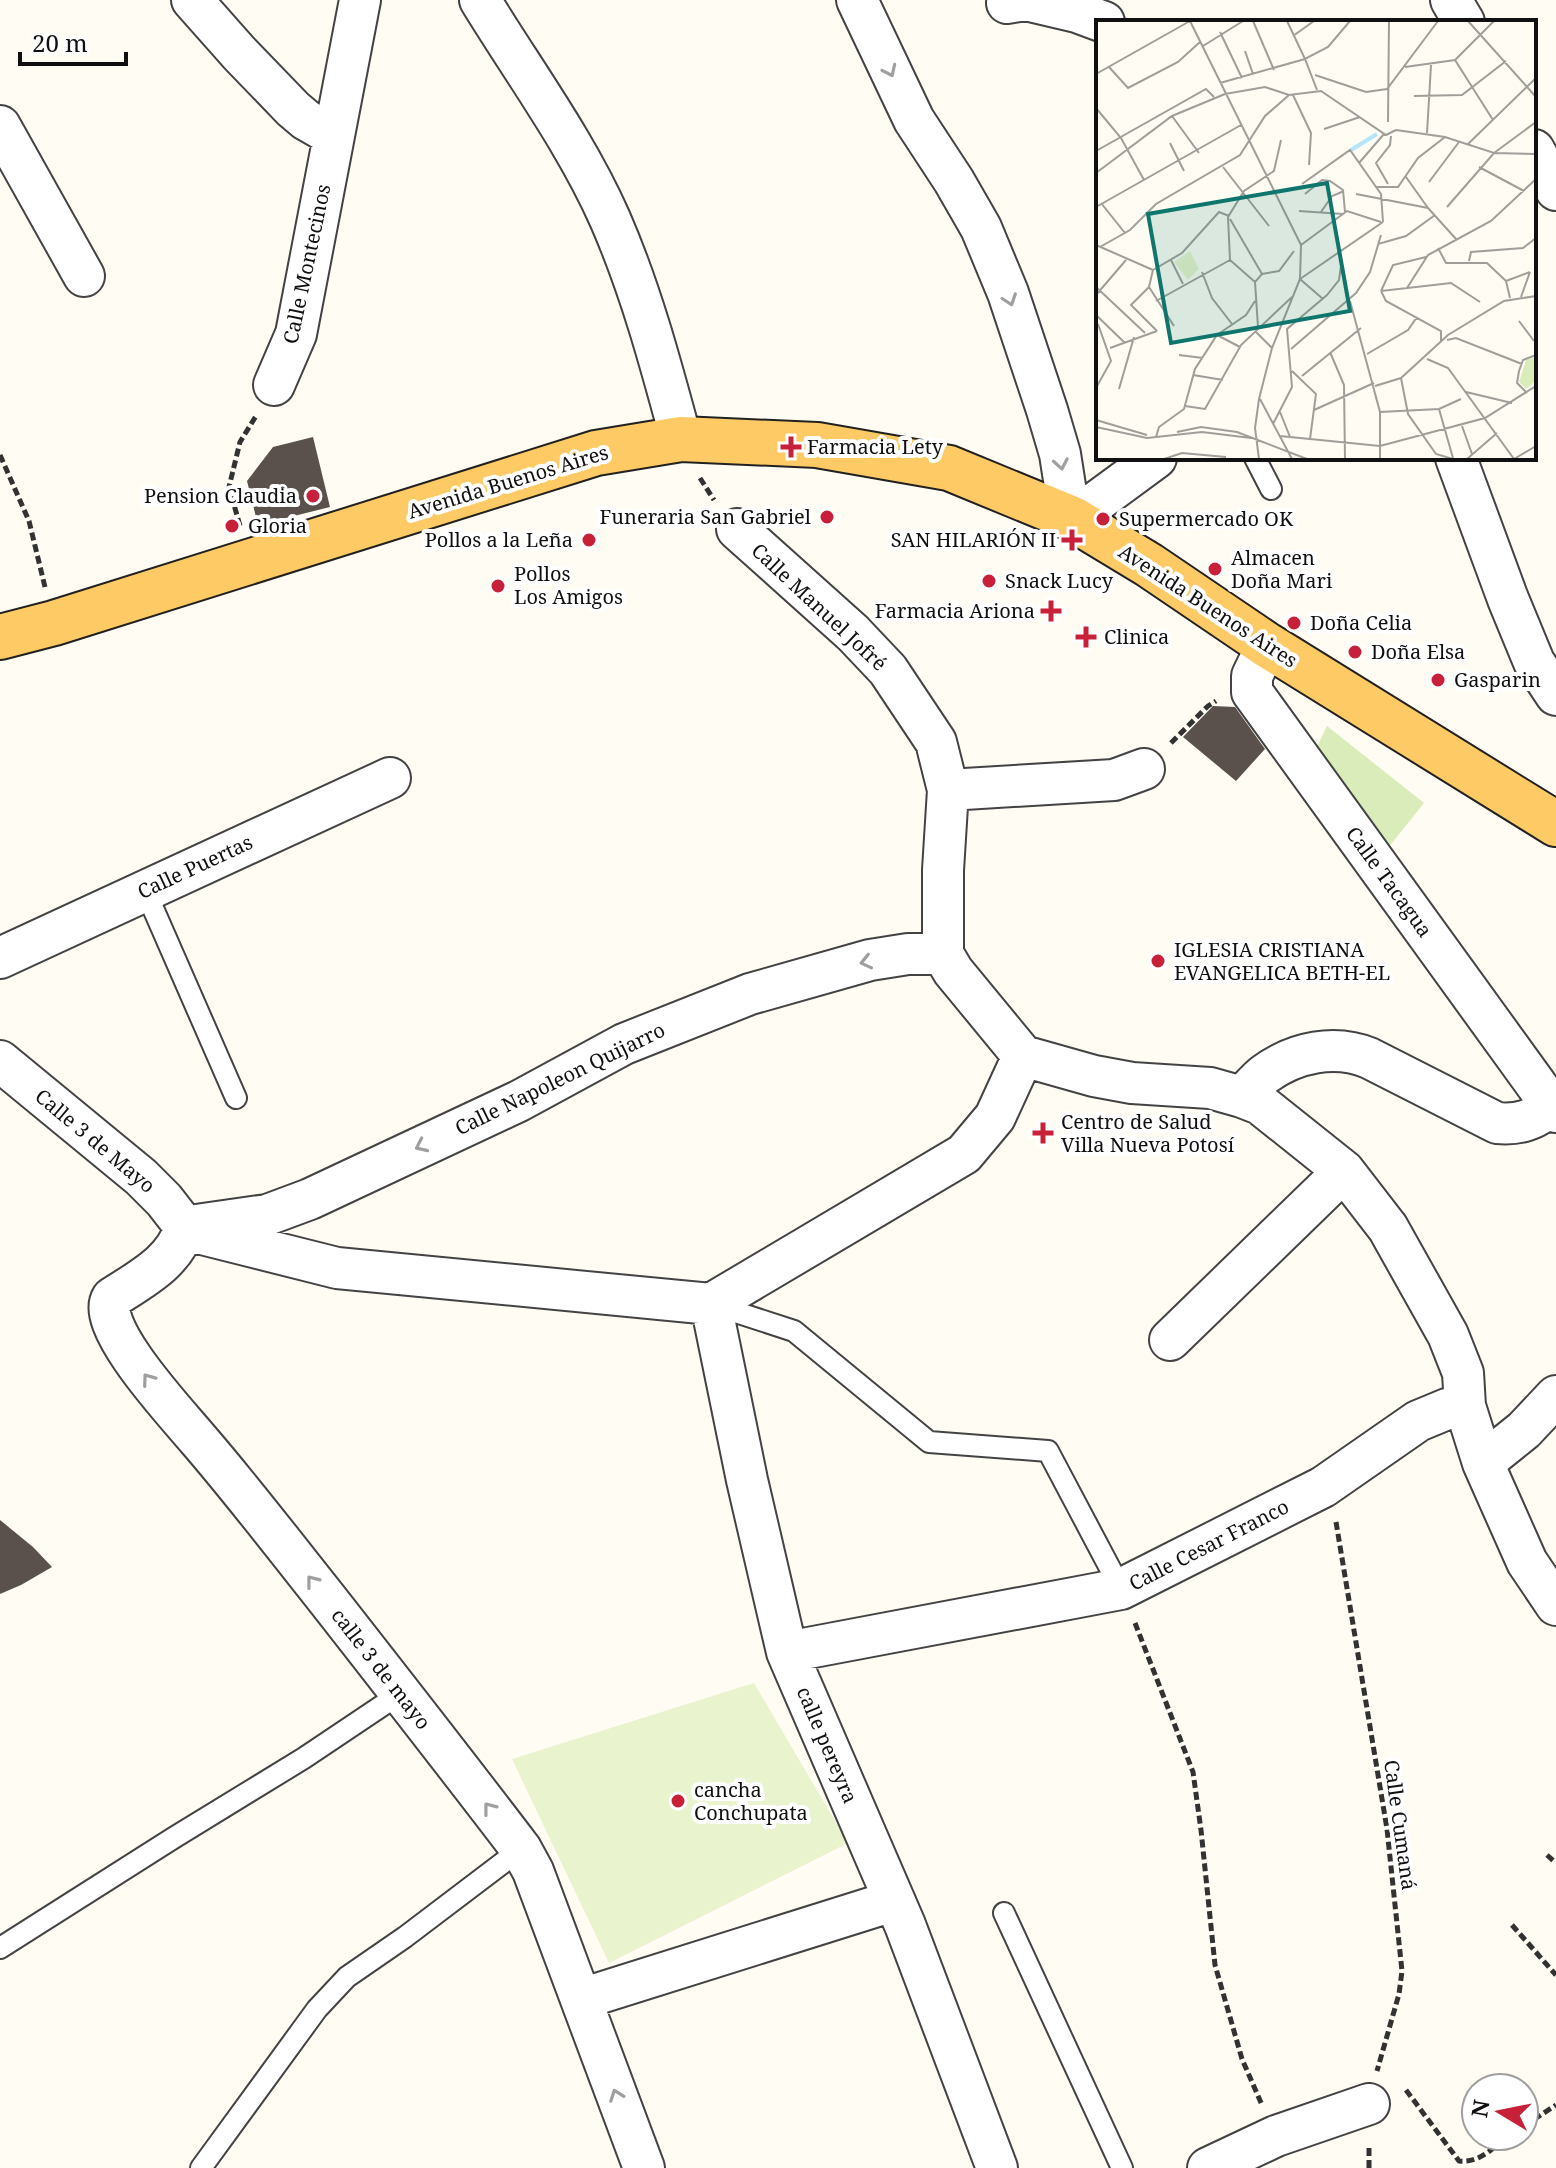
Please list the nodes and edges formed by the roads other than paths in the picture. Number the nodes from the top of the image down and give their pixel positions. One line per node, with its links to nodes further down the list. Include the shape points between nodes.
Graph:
1 (192, 0): 10 (street, via 293,109)
2 (360, 0): 10 (street, Calle Montecinos)
3 (480, 0): 15 (street, via 582,162 610,219 655,341)
4 (857, 0): 20 (street, one-way to 20, via 914,120 981,228 1056,439)
5 (1451, 0): 8 (street)
6 (1007, 3): 7 (street, via 1026,0)
7 (1099, 20)
8 (1463, 20)
9 (0, 126): 13 (street)
10 (334, 136): 14 (street, Calle Montecinos, via 296,334)
11 (1536, 154): 12 (street)
12 (1556, 190)
13 (84, 276)
14 (274, 385)
15 (681, 439): 20 (main road, Avenida Buenos Aires, via 817,445 949,468); 22 (main road, Avenida Buenos Aires, via 596,453)
16 (1153, 460): 20 (street)
17 (1256, 460): 19 (lane)
18 (1457, 460): 24 (street, via 1534,662)
19 (1271, 489)
20 (1073, 519): 23 (main road, Avenida Buenos Aires)
21 (737, 529): 27 (street, Calle Manuel Jofré, via 888,670 936,742)
22 (0, 637)
23 (1267, 645): 28 (main road, Avenida Buenos Aires); 36 (street, Calle Tacagua, via 1252,676 1252,692)
24 (1556, 695)
25 (1144, 769): 27 (street, via 1114,780)
26 (390, 778): 29 (street, Calle Puertas)
27 (948, 790): 30 (street, Calle Manuel Jofré)
28 (1556, 824)
29 (145, 890): 31 (street, Calle Puertas); 35 (lane)
30 (943, 954): 32 (street); 38 (street, Calle Napoleon Quijarro, one-way to 38, via 870,960 750,994 624,1044 519,1101 310,1199 267,1215)
31 (0, 958)
32 (1023, 1056): 34 (street, via 1094,1076 1210,1088); 39 (street, via 995,1117 964,1154)
33 (0, 1061): 38 (street, Calle 3 de Mayo, via 141,1177)
34 (1242, 1097): 36 (street, via 1279,1065 1326,1050 1369,1058 1497,1123 1516,1125); 37 (street, via 1260,1104)
35 (236, 1098)
36 (1554, 1109)
37 (1344, 1171): 40 (street); 42 (street, via 1388,1228 1448,1335 1463,1373)
38 (185, 1227): 39 (street, via 337,1268); 47 (street, calle 3 de mayo, one-way to 38, via 157,1391 115,1330 109,1302 172,1253)
39 (711, 1304): 44 (lane, via 794,1331 929,1442 1048,1451); 46 (street, calle pereyra)
40 (1170, 1340)
41 (1556, 1396): 43 (street)
42 (1465, 1406): 43 (street); 44 (street, Calle Cesar Franco, via 1418,1421 1323,1487)
43 (1483, 1463): 45 (street, via 1527,1562)
44 (1121, 1589): 46 (street, Calle Cesar Franco)
45 (1556, 1605)
46 (787, 1652): 49 (street, calle pereyra)
47 (401, 1693): 48 (street, calle 3 de mayo, one-way to 47); 51 (lane)
48 (521, 1849): 52 (street, calle 3 de mayo); 54 (lane, via 347,1977 317,2009)
49 (893, 1901): 52 (street); 56 (street, calle pereyra)
50 (1004, 1913): 57 (lane)
51 (0, 1948)
52 (581, 1999): 55 (street, calle 3 de mayo, one-way to 52)
53 (1386, 2086): 58 (street)
54 (201, 2168)
55 (644, 2168)
56 (997, 2168)
57 (1122, 2168)
58 (1208, 2168)

